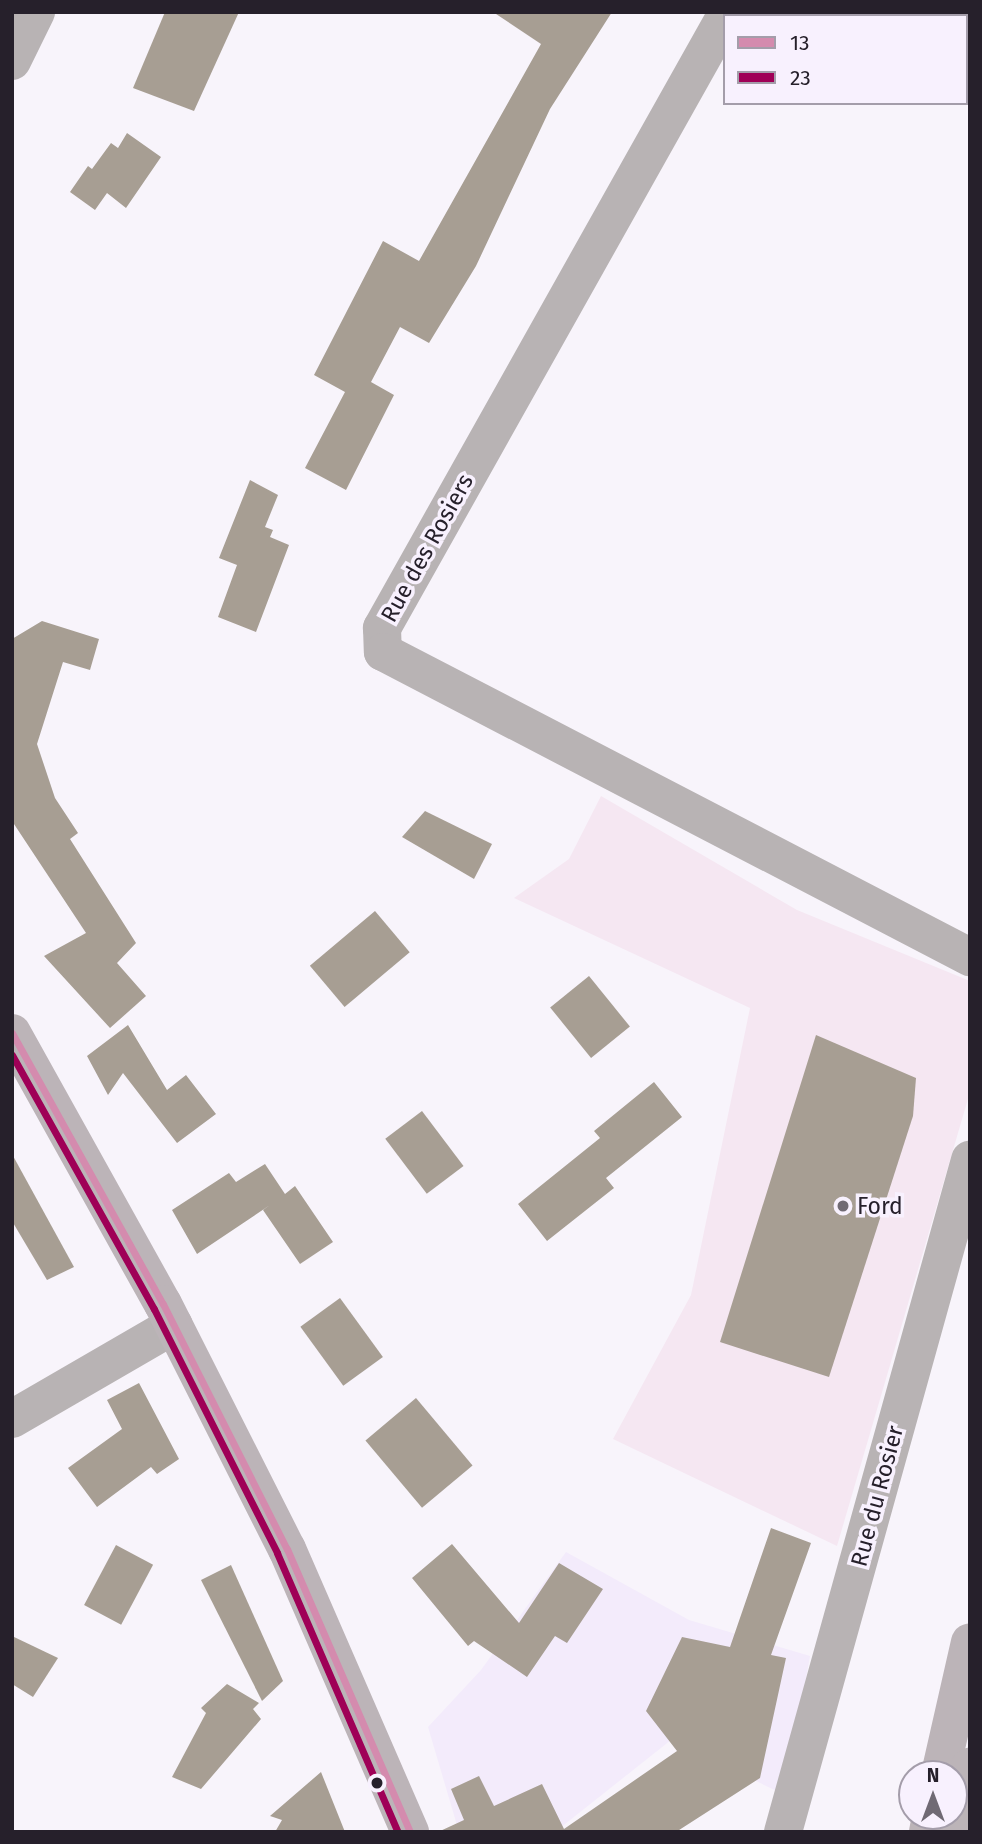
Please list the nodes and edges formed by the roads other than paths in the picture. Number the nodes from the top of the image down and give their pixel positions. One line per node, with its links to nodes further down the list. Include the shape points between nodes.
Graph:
1 (36, 12): 3 (street)
2 (723, 20): 4 (street, Rue des Rosiers, via 382,628 383,652)
3 (12, 61)
4 (970, 957)
5 (12, 1033): 7 (main road)
6 (970, 1160): 13 (street, Rue du Rosier)
7 (174, 1325): 8 (street); 12 (main road, via 287,1549)
8 (12, 1419)
9 (970, 1642): 10 (main road)
10 (943, 1760)
11 (970, 1767): 14 (main road)
12 (410, 1832)
13 (783, 1832)
14 (961, 1832)

